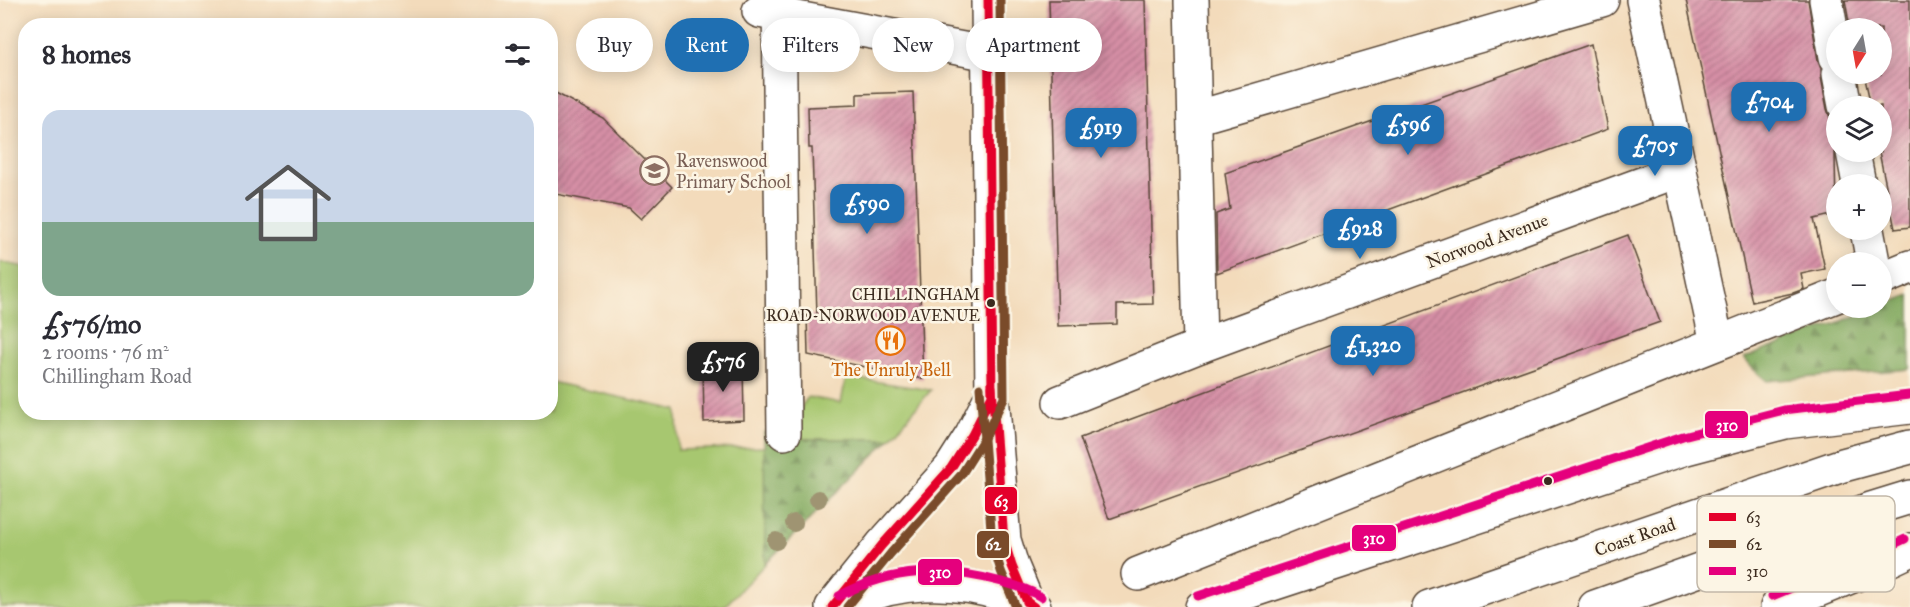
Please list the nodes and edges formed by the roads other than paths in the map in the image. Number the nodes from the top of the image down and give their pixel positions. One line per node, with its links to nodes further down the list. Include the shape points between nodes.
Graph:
1 (988, 0): 7 (main road)
2 (1192, 0): 11 (main road)
3 (1602, 0): 11 (main road)
4 (1643, 0): 12 (main road)
5 (1826, 0): 8 (main road)
6 (772, 8): 9 (main road); 21 (main road)
7 (989, 18)
8 (1829, 18)
9 (966, 49)
10 (990, 72): 18 (main road)
11 (1195, 118): 17 (main road)
12 (1680, 170): 16 (main road); 17 (main road, Norwood Avenue)
13 (1910, 267): 14 (main road)
14 (1892, 274)
15 (1826, 300): 16 (main road)
16 (1717, 343): 30 (main road)
17 (1200, 346): 19 (main road, Norwood Avenue)
18 (992, 395): 32 (main road, via 1004,540); 33 (main road, via 951,468)
19 (1060, 402)
20 (1910, 407): 35 (main road, via 1785,422 1686,448)
21 (784, 433)
22 (1910, 447): 23 (main road, Coast Road)
23 (1753, 496)
24 (1910, 498): 25 (main road)
25 (1895, 502)
26 (1697, 515): 36 (main road, Coast Road)
27 (1910, 550): 28 (main road)
28 (1895, 557)
29 (1697, 571): 37 (main road)
30 (1138, 574)
31 (1814, 592): 38 (main road)
32 (1031, 604): 34 (main road, via 986,589 945,584 898,586)
33 (832, 607)
34 (845, 607)
35 (1202, 607)
36 (1429, 607)
37 (1596, 607)
38 (1778, 607)

